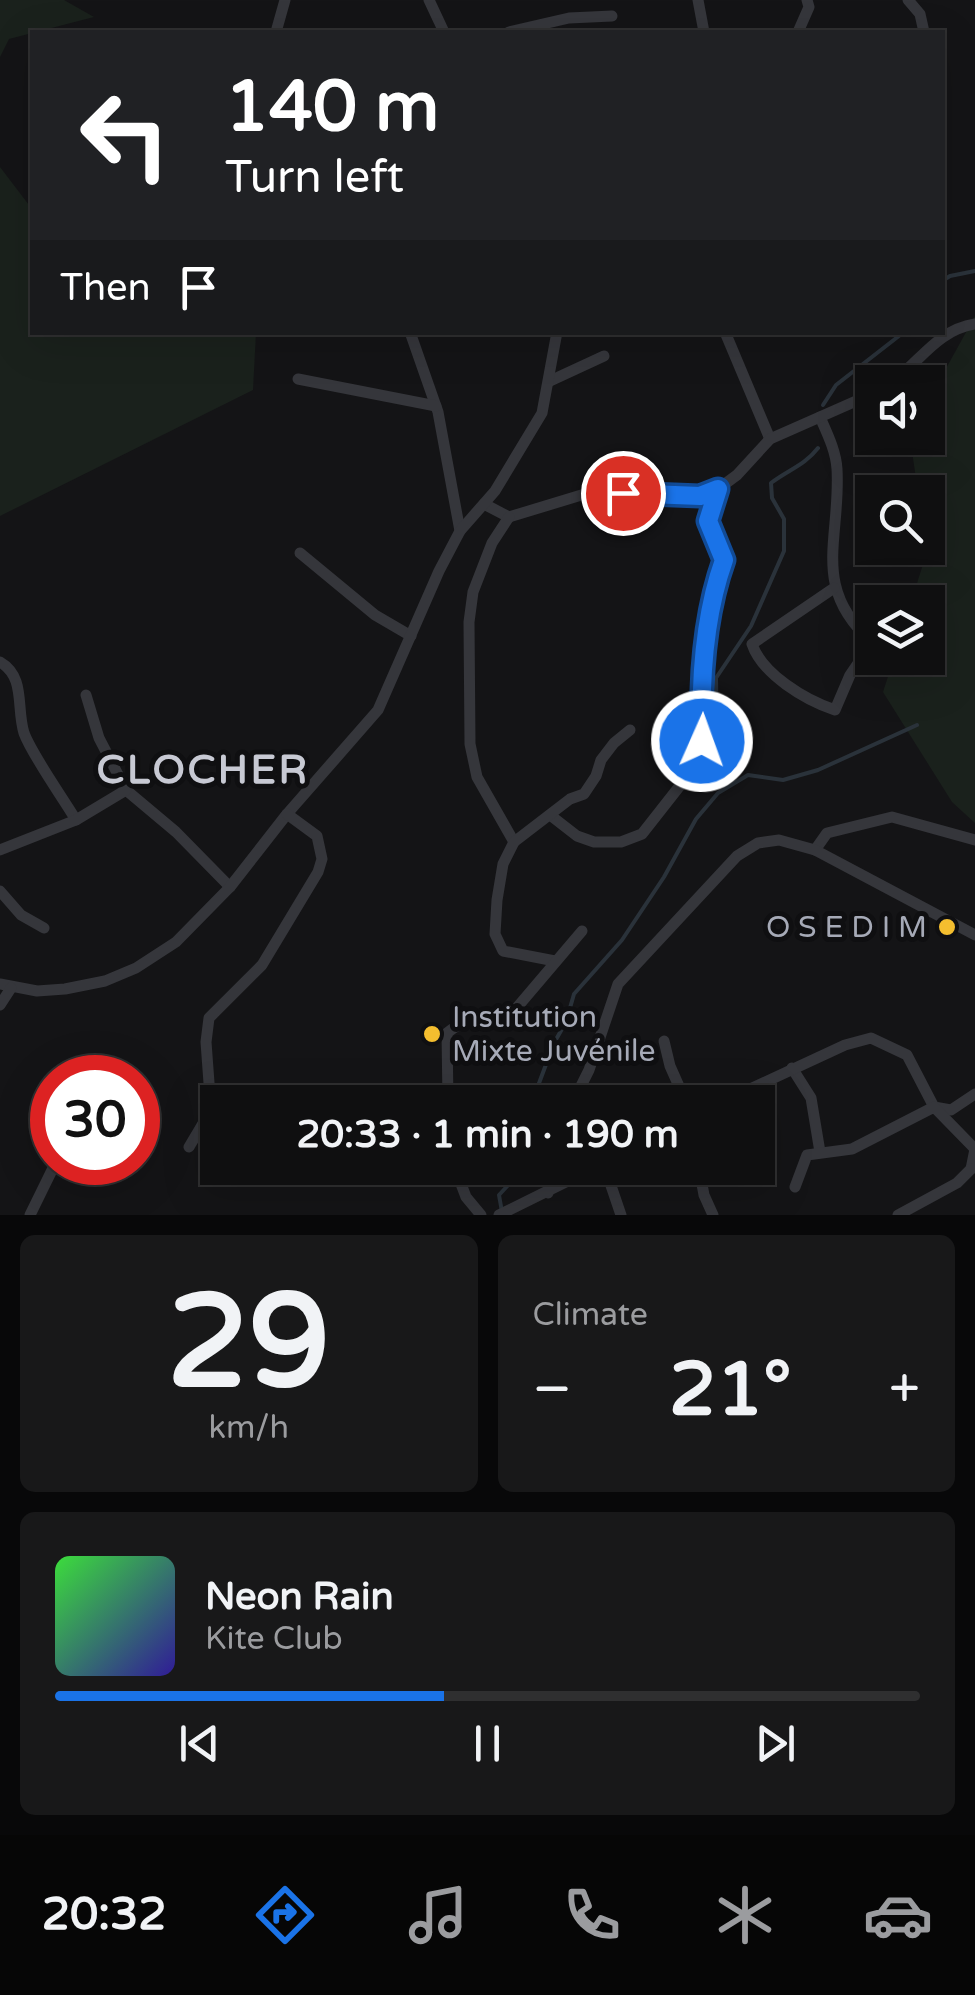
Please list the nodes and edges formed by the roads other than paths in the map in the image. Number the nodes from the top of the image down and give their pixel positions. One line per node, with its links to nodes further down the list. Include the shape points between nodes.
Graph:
1 (285, 0): 7 (street)
2 (428, 0): 8 (street)
3 (698, 0): 10 (street)
4 (807, 0): 11 (street)
5 (908, 0): 12 (street)
6 (612, 16): 9 (street)
7 (277, 30)
8 (443, 30)
9 (518, 30)
10 (704, 30)
11 (799, 30)
12 (924, 30)
13 (975, 324): 18 (street, via 930,344)
14 (411, 335): 22 (street)
15 (554, 335): 20 (street)
16 (726, 335): 24 (street)
17 (604, 356): 20 (street)
18 (912, 365)
19 (298, 378): 22 (street)
20 (550, 381): 26 (street, via 542,413)
21 (855, 402): 23 (street)
22 (436, 406): 28 (street)
23 (820, 417): 24 (street); 30 (street, via 837,467)
24 (770, 440): 25 (street)
25 (718, 489): 27 (street, via 700,496 588,493); 39 (street, via 708,521 724,560 712,594 702,741 686,778 642,834 621,842 578,836)
26 (484, 504): 27 (street); 28 (street)
27 (508, 516): 42 (street, via 472,592 470,744 477,778)
28 (460, 531): 32 (street)
29 (300, 552): 32 (street, via 375,616)
30 (834, 588): 31 (street); 34 (street, via 752,644 757,659 835,710)
31 (855, 627)
32 (411, 636): 38 (street, via 378,710)
33 (0, 662): 40 (street, via 12,670 24,733)
34 (855, 668)
35 (86, 695): 37 (street)
36 (630, 730): 39 (street, via 601,760 584,794)
37 (126, 790): 40 (street); 45 (street)
38 (287, 814): 45 (street); 61 (street, via 318,836 318,872 262,966 209,1018 211,1110)
39 (550, 815): 42 (street)
40 (76, 820): 43 (street)
41 (975, 840): 44 (street, via 892,817 827,834)
42 (514, 842): 50 (street, via 502,864 495,934 502,951)
43 (0, 850)
44 (815, 850): 49 (street); 56 (street, via 779,840 758,842 738,856 618,984)
45 (230, 887): 51 (street, via 176,942 136,968 65,989)
46 (0, 891): 47 (street, via 21,916)
47 (44, 928)
48 (582, 931): 50 (street)
49 (975, 935)
50 (556, 961): 55 (street, via 514,1011 484,1015 447,1034)
51 (6, 986): 52 (street)
52 (0, 1004)
53 (664, 1041): 57 (street)
54 (792, 1068): 58 (street); 60 (street, via 871,1038 907,1055); 63 (street, via 811,1098)
55 (448, 1085)
56 (581, 1085)
57 (678, 1085)
58 (757, 1085)
59 (975, 1094): 60 (street, via 951,1110)
60 (934, 1107): 62 (street); 63 (street, via 852,1148)
61 (189, 1147)
62 (975, 1148): 64 (street)
63 (820, 1152): 71 (street, via 807,1155)
64 (973, 1170): 79 (street)
65 (45, 1185): 74 (street)
66 (462, 1185): 75 (street)
67 (550, 1185): 72 (street)
68 (563, 1185): 72 (street)
69 (611, 1185): 77 (street)
70 (703, 1185): 78 (street)
71 (794, 1187)
72 (548, 1193): 73 (street)
73 (523, 1210): 76 (street)
74 (30, 1215)
75 (482, 1215)
76 (499, 1215)
77 (621, 1215)
78 (713, 1215)
79 (898, 1215)

